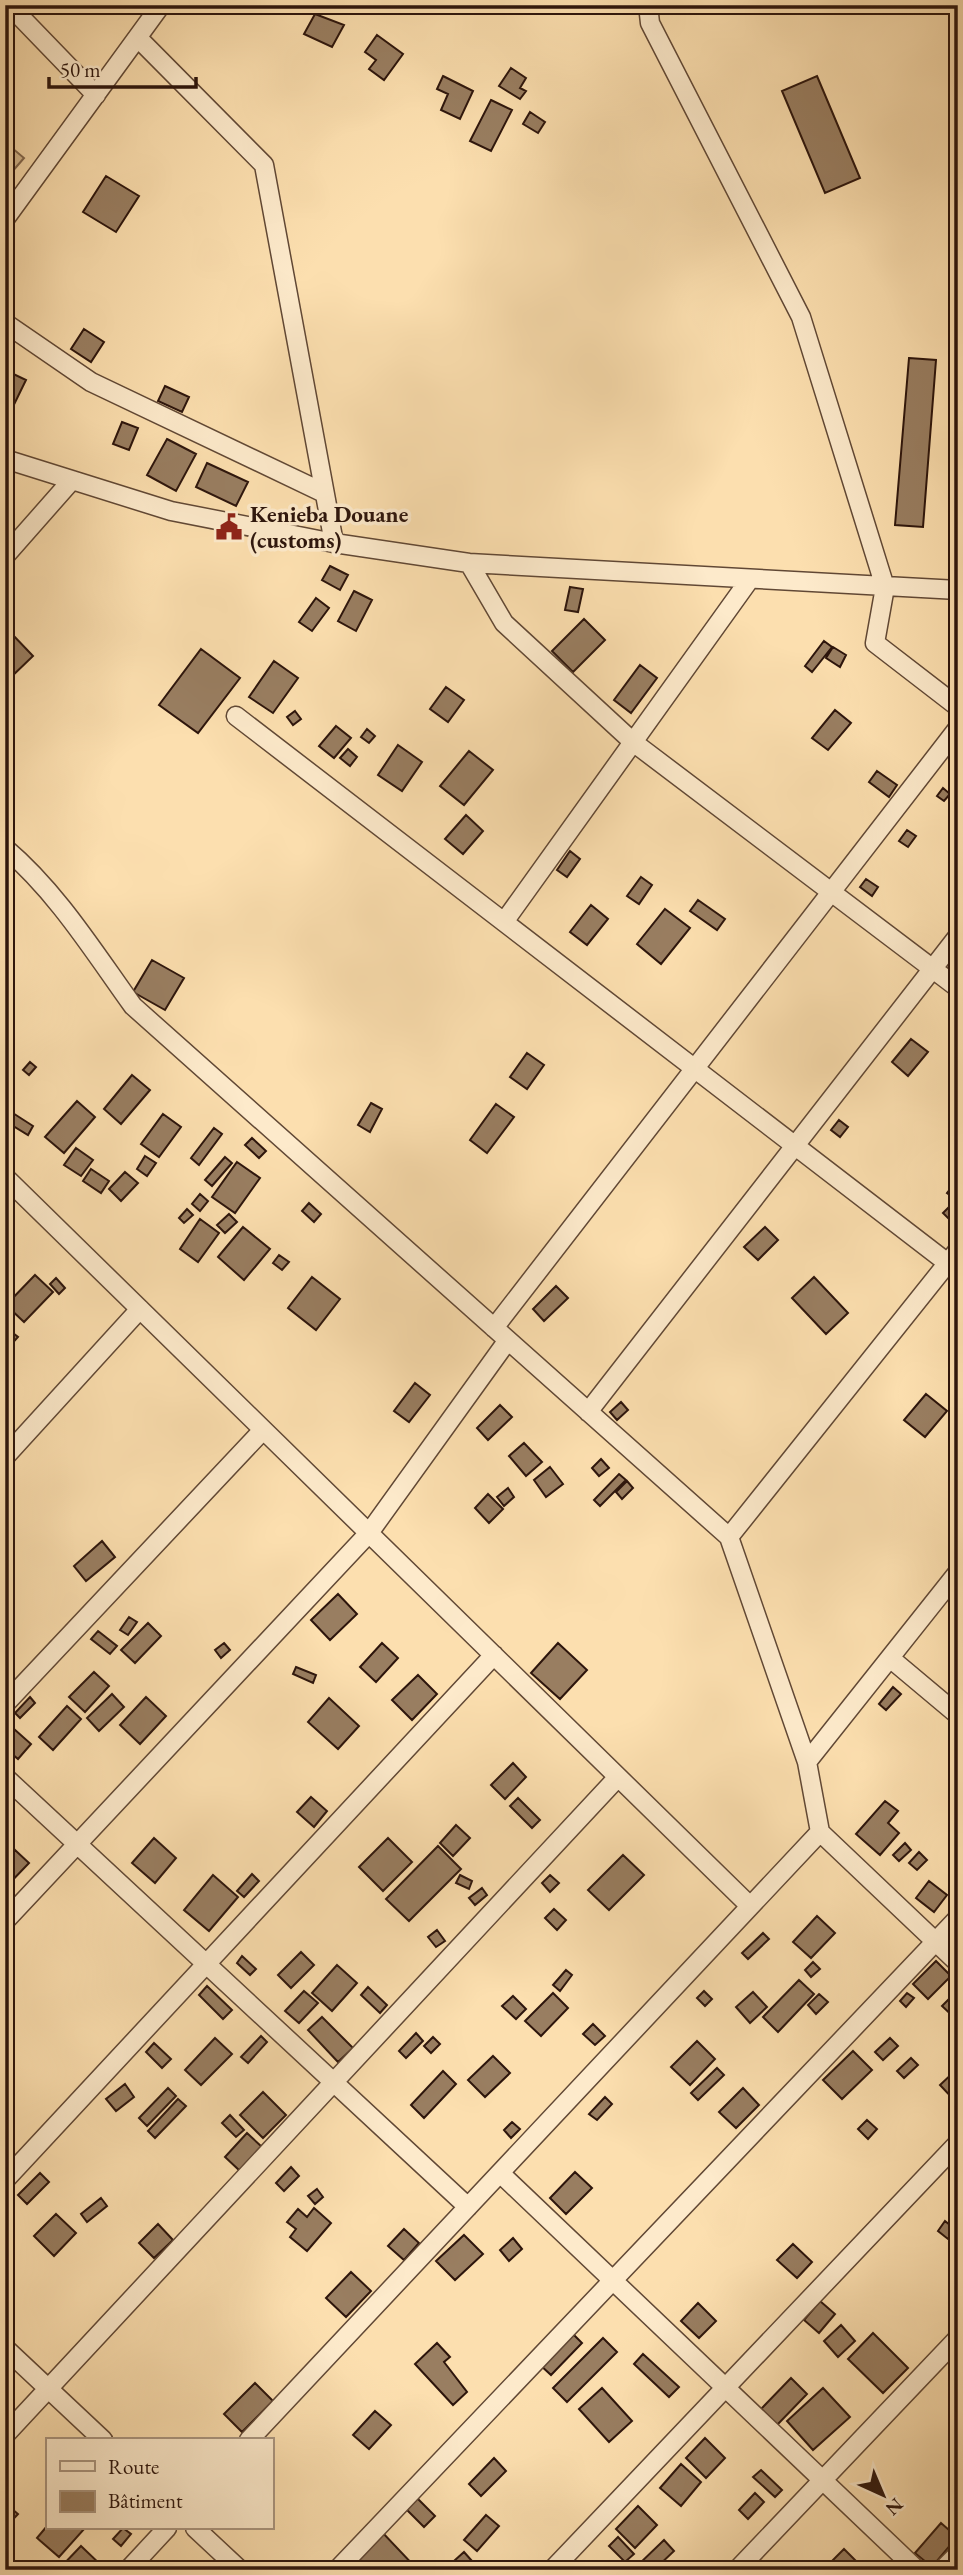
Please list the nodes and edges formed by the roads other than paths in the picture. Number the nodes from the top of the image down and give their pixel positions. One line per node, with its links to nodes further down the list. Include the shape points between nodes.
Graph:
1 (9, 5): 5 (street)
2 (161, 5): 4 (street)
3 (648, 5): 15 (street, via 650,23 801,317)
4 (138, 38): 5 (street); 10 (street, via 264,165)
5 (96, 94): 6 (street)
6 (5, 219)
7 (5, 323): 10 (street, via 91,382)
8 (5, 459): 9 (street)
9 (72, 480): 11 (street, via 171,511); 12 (street)
10 (324, 493): 11 (street)
11 (334, 543): 13 (street)
12 (5, 556)
13 (469, 563): 14 (street); 20 (street, via 504,623)
14 (750, 579): 15 (street); 20 (street)
15 (885, 587): 16 (street); 17 (street, via 875,643)
16 (958, 590)
17 (958, 707)
18 (236, 716): 23 (street)
19 (958, 728): 22 (street)
20 (632, 742): 22 (street); 23 (street)
21 (5, 848): 32 (street, via 66,914 133,1006)
22 (831, 892): 25 (street); 27 (street)
23 (504, 922): 27 (street)
24 (958, 936): 25 (street)
25 (932, 969): 26 (street); 28 (street)
26 (958, 988)
27 (695, 1069): 28 (street); 32 (street)
28 (795, 1146): 30 (street); 33 (street)
29 (5, 1177): 31 (street)
30 (954, 1262): 37 (street)
31 (140, 1309): 34 (street); 35 (street)
32 (501, 1334): 33 (street); 36 (street)
33 (587, 1412): 37 (street)
34 (263, 1430): 36 (street); 41 (street)
35 (5, 1457)
36 (369, 1533): 39 (street); 47 (street)
37 (729, 1537): 43 (street)
38 (958, 1572): 40 (street)
39 (494, 1655): 45 (street); 53 (street)
40 (890, 1658): 42 (street); 43 (street)
41 (5, 1704)
42 (958, 1715)
43 (807, 1762): 46 (street)
44 (5, 1777): 47 (street)
45 (618, 1777): 48 (street); 54 (street)
46 (820, 1832): 48 (street); 51 (street)
47 (78, 1844): 50 (street); 53 (street)
48 (750, 1906): 56 (street)
49 (958, 1918): 51 (street)
50 (5, 1921)
51 (935, 1942): 52 (street); 59 (street)
52 (958, 1963)
53 (207, 1964): 54 (street); 57 (street)
54 (334, 2082): 58 (street); 63 (street)
55 (958, 2143): 62 (street)
56 (500, 2173): 58 (street); 59 (street)
57 (5, 2180)
58 (468, 2207): 66 (street)
59 (613, 2280): 62 (street); 73 (street)
60 (958, 2338): 67 (street)
61 (5, 2348): 63 (street)
62 (726, 2387): 67 (street); 74 (street)
63 (48, 2389): 64 (street); 65 (street)
64 (5, 2435)
65 (101, 2438)
66 (251, 2438)
67 (823, 2480): 75 (street); 76 (street)
68 (165, 2530): 71 (street)
69 (197, 2530): 72 (street)
70 (958, 2553): 77 (street)
71 (128, 2570)
72 (240, 2570)
73 (337, 2570)
74 (552, 2570)
75 (737, 2570)
76 (917, 2570)
77 (942, 2570)

